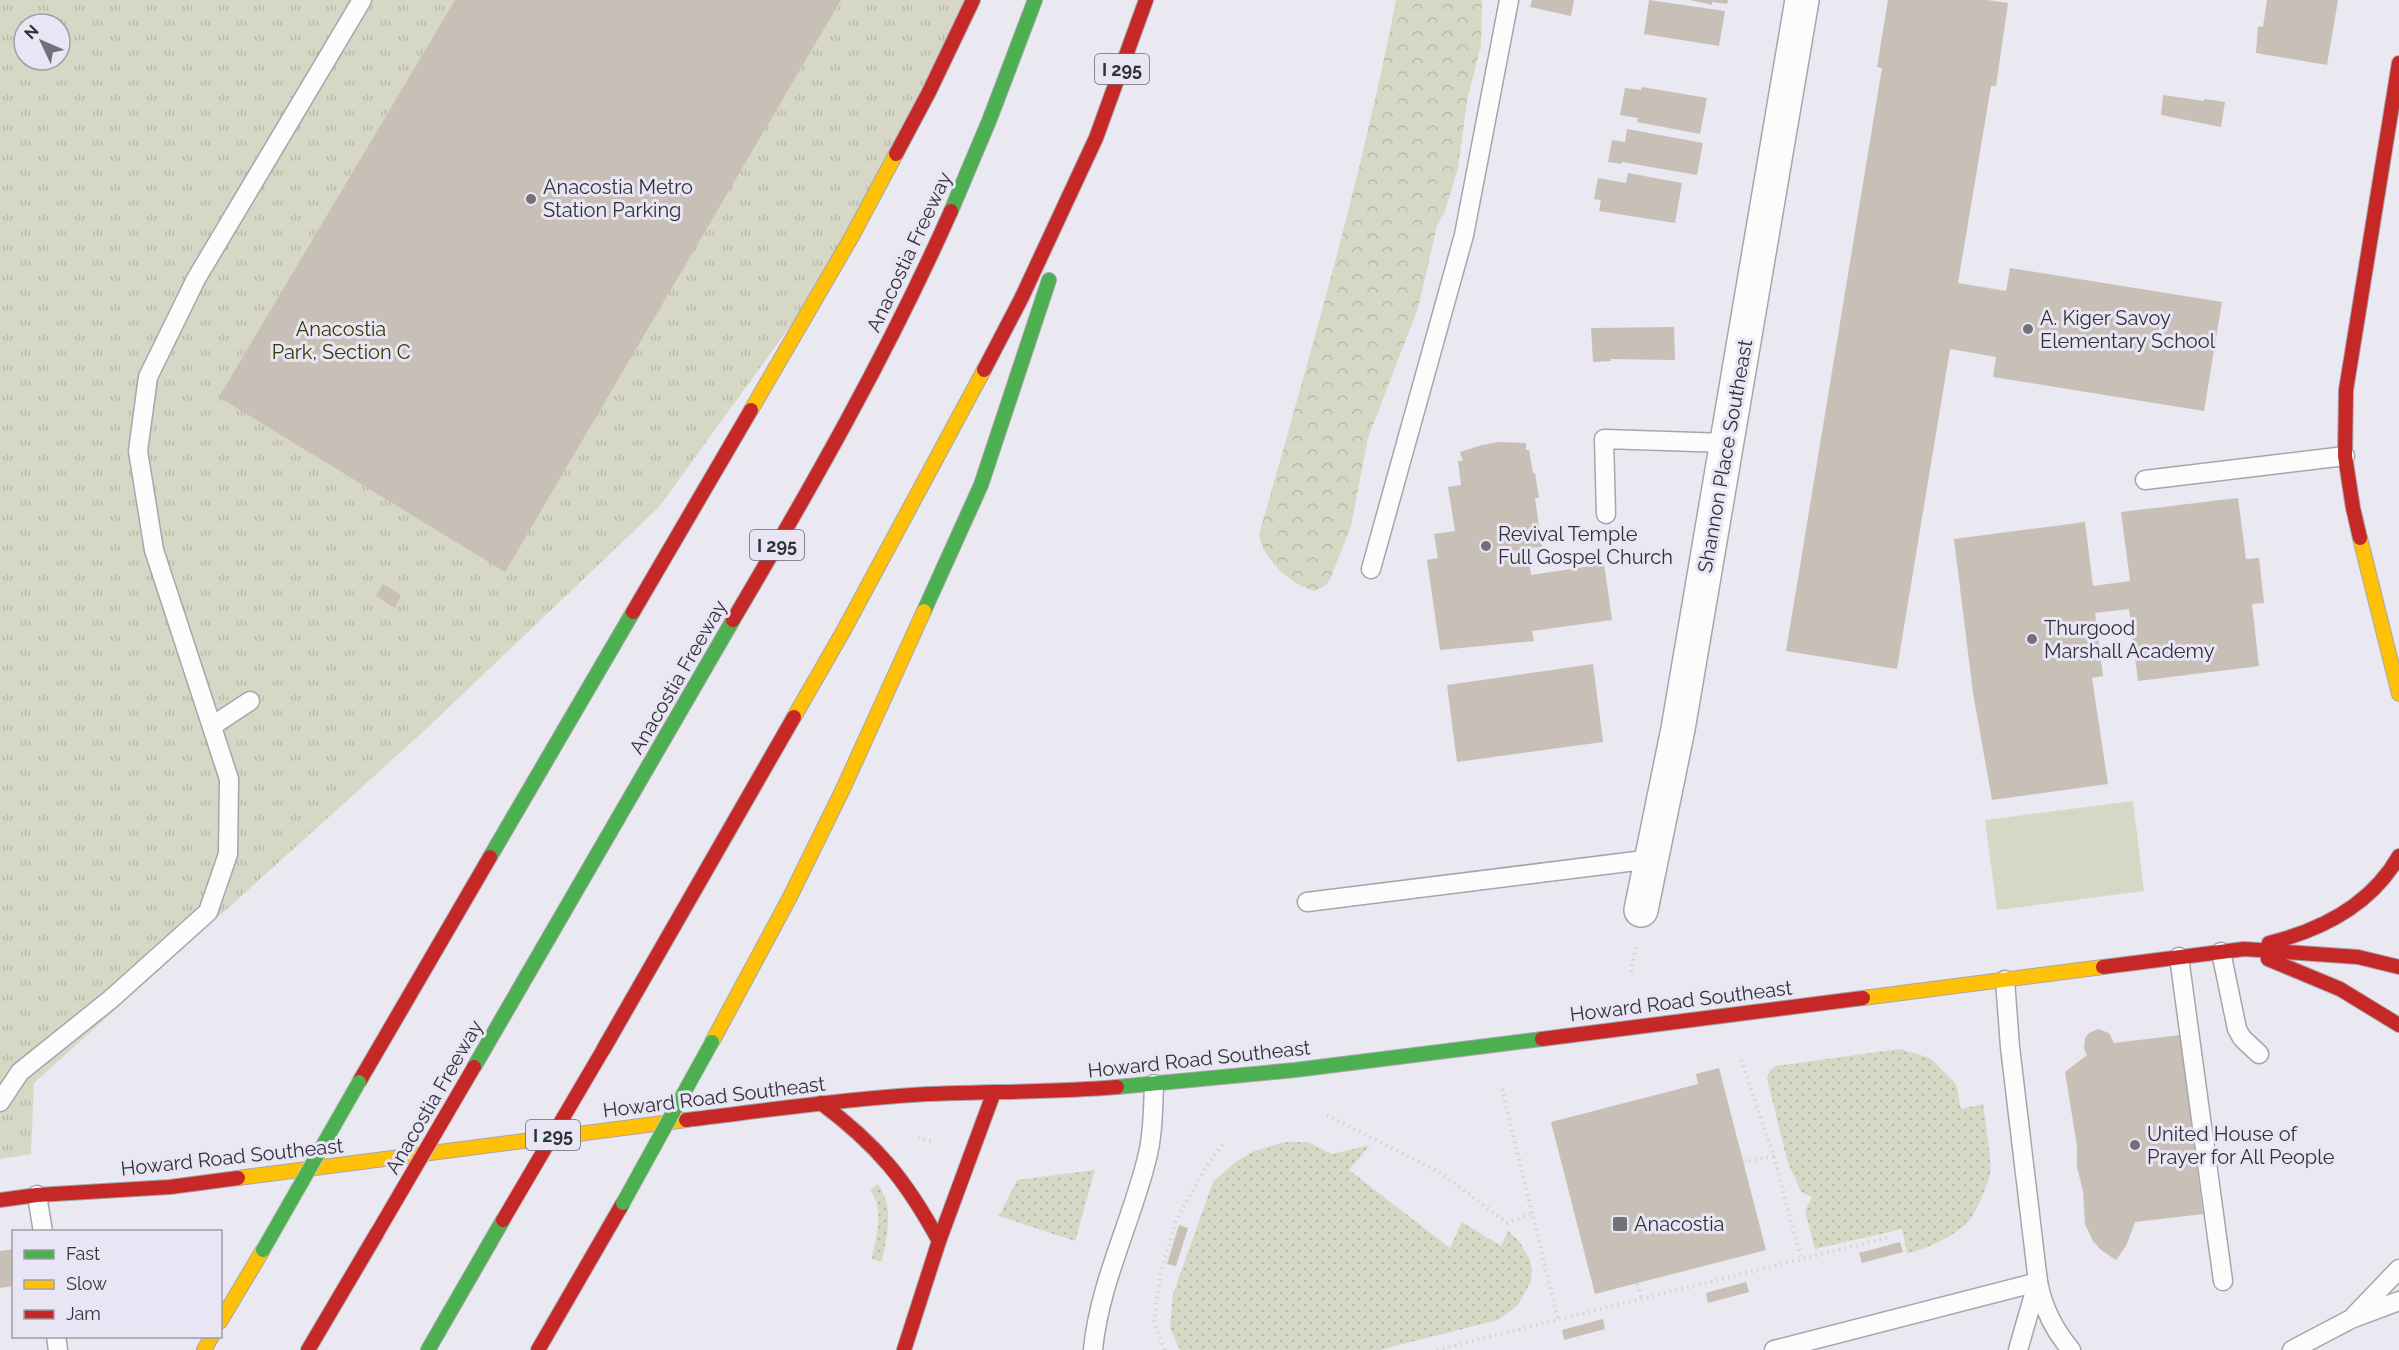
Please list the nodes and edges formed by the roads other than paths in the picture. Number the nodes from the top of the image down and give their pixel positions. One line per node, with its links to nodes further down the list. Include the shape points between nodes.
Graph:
1 (362, 0): 16 (lane, via 196,279 148,378 138,451 154,550)
2 (973, 0): 40 (main road, bridge, via 856,228)
3 (1035, 0): 43 (main road, Anacostia Freeway / I 295, bridge, via 965,180 879,360 812,484)
4 (1146, 0): 8 (main road, I 295)
5 (1509, 0): 13 (lane, via 1464,235)
6 (1802, 0): 9 (street, Shannon Place Southeast)
7 (2399, 63): 10 (main road, via 2346,390)
8 (1096, 138): 44 (main road, I 295, bridge, via 1021,300 944,447 774,754); 45 (main road, bridge, via 981,485 767,941)
9 (1727, 443): 12 (lane, via 1604,439); 18 (street, Shannon Place Southeast)
10 (2344, 456): 11 (lane); 14 (main road)
11 (2145, 480)
12 (1606, 514)
13 (1371, 568)
14 (2399, 694)
15 (250, 701): 16 (lane)
16 (212, 726): 30 (lane, via 229,779 228,854 208,912 111,999 20,1072)
17 (2399, 856): 21 (main road, via 2374,890 2340,915 2307,933)
18 (1652, 860): 19 (lane); 20 (street, Shannon Place Southeast)
19 (1307, 902)
20 (1641, 910)
21 (2244, 949): 22 (main road, Howard Road Southeast); 24 (main road, Howard Road Southeast, via 2358,957); 26 (main road, via 2340,989)
22 (2221, 952): 23 (main road, Howard Road Southeast); 27 (lane, via 2237,1029)
23 (2179, 957): 25 (main road, Howard Road Southeast); 37 (lane)
24 (2399, 967)
25 (2005, 980): 28 (main road, Howard Road Southeast, via 1295,1070); 38 (lane)
26 (2399, 1025)
27 (2259, 1054)
28 (1154, 1084): 29 (main road, Howard Road Southeast, via 1064,1092); 42 (lane, via 1146,1162 1102,1300)
29 (994, 1092): 31 (main road, Howard Road Southeast); 35 (main road)
30 (0, 1102)
31 (820, 1103): 32 (main road, Howard Road Southeast, via 170,1187); 35 (main road, via 853,1126 889,1161 918,1200)
32 (38, 1195): 33 (main road, Howard Road Southeast); 34 (lane)
33 (0, 1200)
34 (43, 1230)
35 (939, 1241): 46 (main road)
36 (2399, 1269): 41 (lane)
37 (2223, 1281)
38 (2038, 1282): 47 (lane); 48 (lane); 49 (lane, via 2047,1312)
39 (2399, 1301): 41 (lane)
40 (222, 1319)
41 (2351, 1319): 50 (lane)
42 (1092, 1348)
43 (308, 1350)
44 (428, 1350)
45 (538, 1350)
46 (904, 1350)
47 (1774, 1350)
48 (2018, 1350)
49 (2071, 1350)
50 (2292, 1350)

